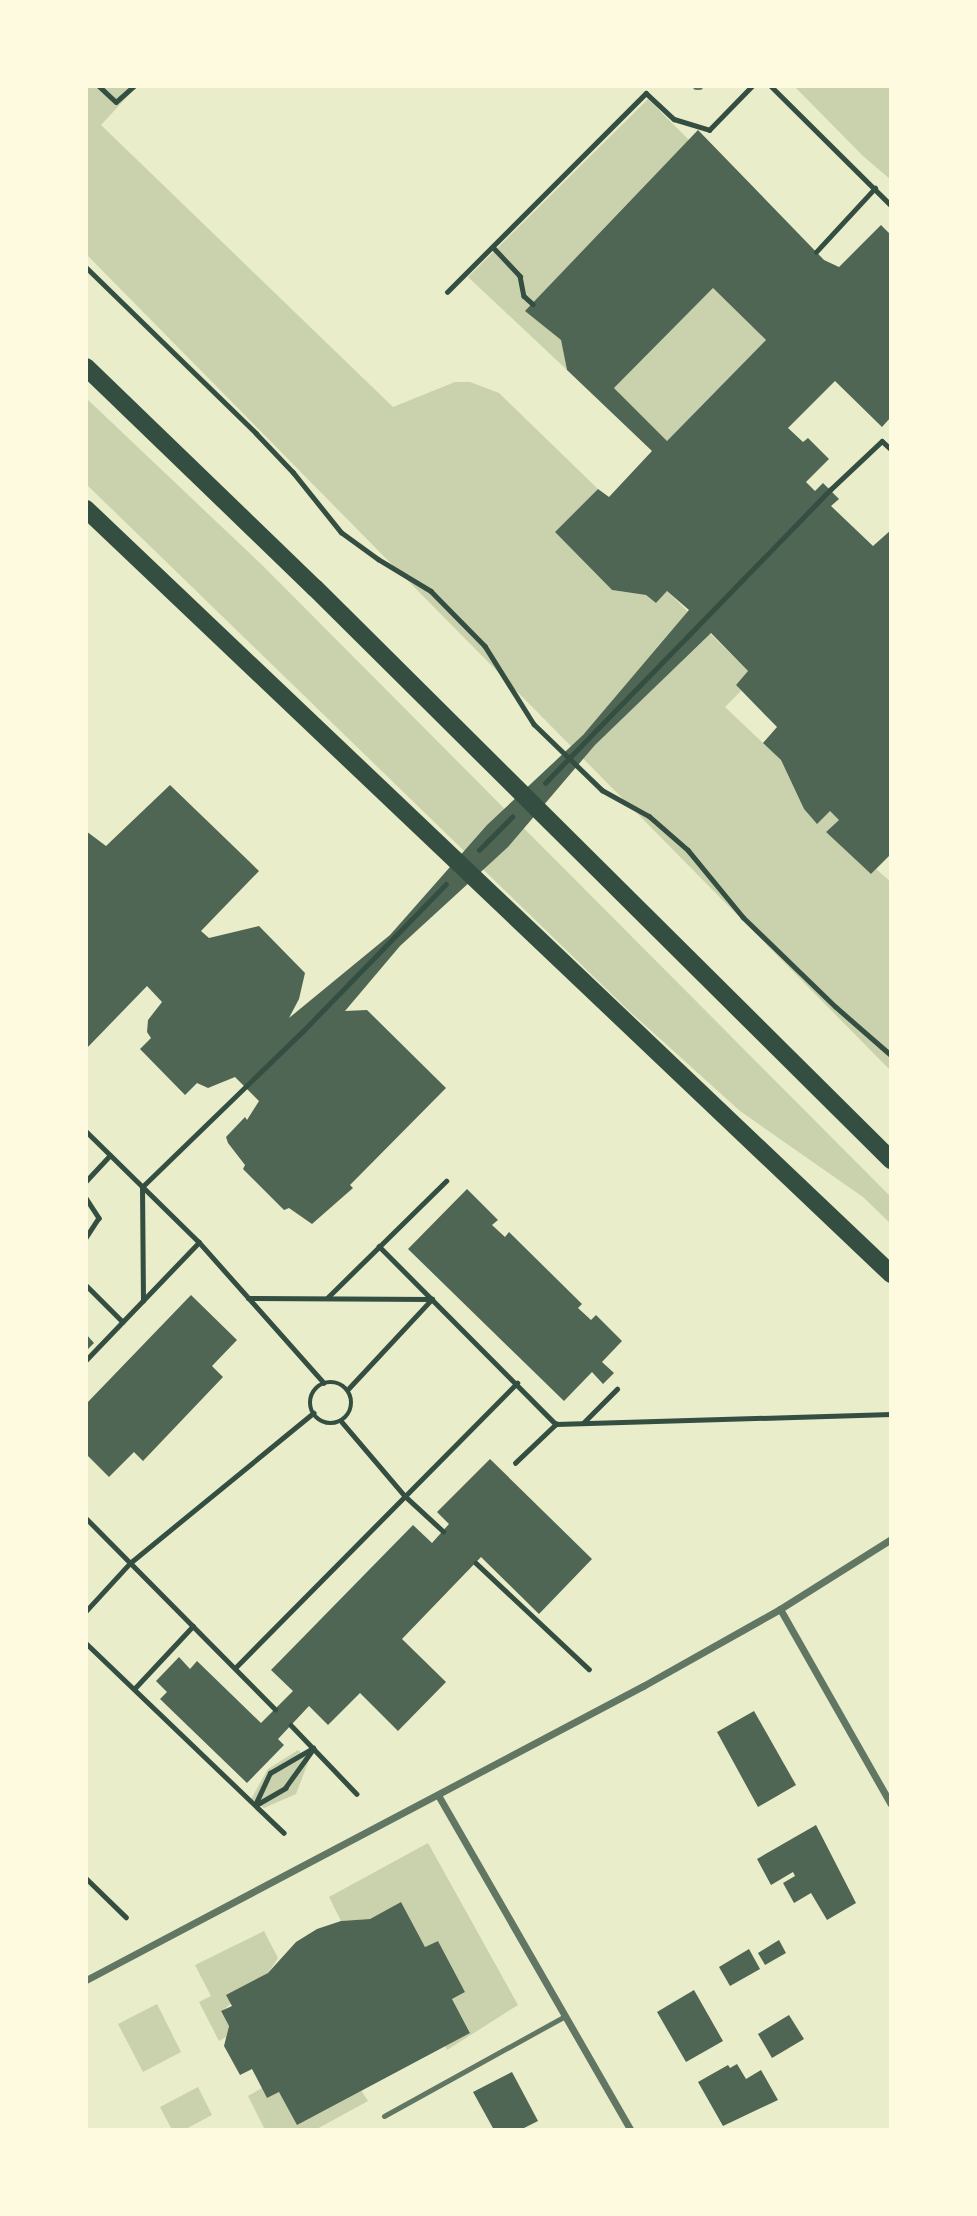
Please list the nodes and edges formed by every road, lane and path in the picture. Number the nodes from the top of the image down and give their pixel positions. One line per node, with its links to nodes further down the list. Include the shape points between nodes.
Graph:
1 (99, 86): 2 (path, via 116,102)
2 (134, 86)
3 (752, 86): 7 (path, via 709,130 674,119 646,93)
4 (771, 86): 5 (path)
5 (875, 188): 6 (path); 8 (path)
6 (891, 205)
7 (493, 247): 10 (path); 11 (path, via 520,276 524,296)
8 (816, 252)
9 (86, 267): 19 (path, via 256,433 341,532 431,591 485,646 534,723 602,790 649,816 688,850 743,917)
10 (447, 292)
11 (533, 304)
12 (86, 367): 24 (main road, via 335,607)
13 (891, 449): 15 (path, via 882,441)
14 (86, 509): 32 (main road)
15 (544, 784)
16 (515, 814): 17 (path)
17 (476, 853)
18 (447, 883): 27 (path)
19 (891, 1055)
20 (86, 1131): 22 (path)
21 (86, 1140): 22 (path)
22 (96, 1141): 23 (path)
23 (110, 1154): 25 (path); 27 (path)
24 (891, 1160)
25 (86, 1181)
26 (446, 1181): 31 (path)
27 (142, 1187): 30 (path); 37 (path)
28 (86, 1198): 29 (path, via 99,1218)
29 (86, 1238)
30 (199, 1242): 34 (path); 37 (path)
31 (380, 1246): 35 (path); 36 (path)
32 (891, 1274)
33 (86, 1285): 38 (path)
34 (248, 1298): 35 (path); 40 (path)
35 (327, 1298): 36 (path)
36 (433, 1299): 41 (path); 42 (path)
37 (143, 1301): 38 (path)
38 (123, 1322): 39 (path)
39 (86, 1360)
40 (324, 1383): 42 (path, via 337,1382); 44 (path, via 310,1399)
41 (517, 1383): 48 (path); 50 (path)
42 (348, 1389): 46 (path, via 352,1410)
43 (618, 1389): 47 (path)
44 (313, 1413): 46 (path, via 323,1423); 54 (path)
45 (891, 1414): 47 (path)
46 (342, 1422): 50 (path)
47 (583, 1423): 48 (path)
48 (556, 1424): 49 (path)
49 (515, 1464)
50 (405, 1496): 52 (path); 60 (path)
51 (86, 1518): 54 (path)
52 (443, 1531)
53 (891, 1539): 56 (street)
54 (130, 1563): 57 (path); 58 (path)
55 (476, 1563): 61 (path)
56 (780, 1609): 67 (street); 68 (street)
57 (86, 1611)
58 (193, 1626): 60 (path); 62 (path)
59 (86, 1643): 62 (path)
60 (236, 1668): 63 (path)
61 (589, 1669)
62 (134, 1689): 69 (path)
63 (275, 1709)
64 (291, 1725): 65 (path)
65 (313, 1748): 66 (path); 69 (path, via 285,1788); 69 (path, via 270,1773)
66 (357, 1794)
67 (438, 1795): 73 (street); 74 (street)
68 (891, 1804)
69 (255, 1805): 70 (path)
70 (284, 1833)
71 (86, 1878): 72 (path)
72 (125, 1917)
73 (86, 1980)
74 (565, 2016): 75 (lane); 76 (street)
75 (384, 2116)
76 (631, 2130)

